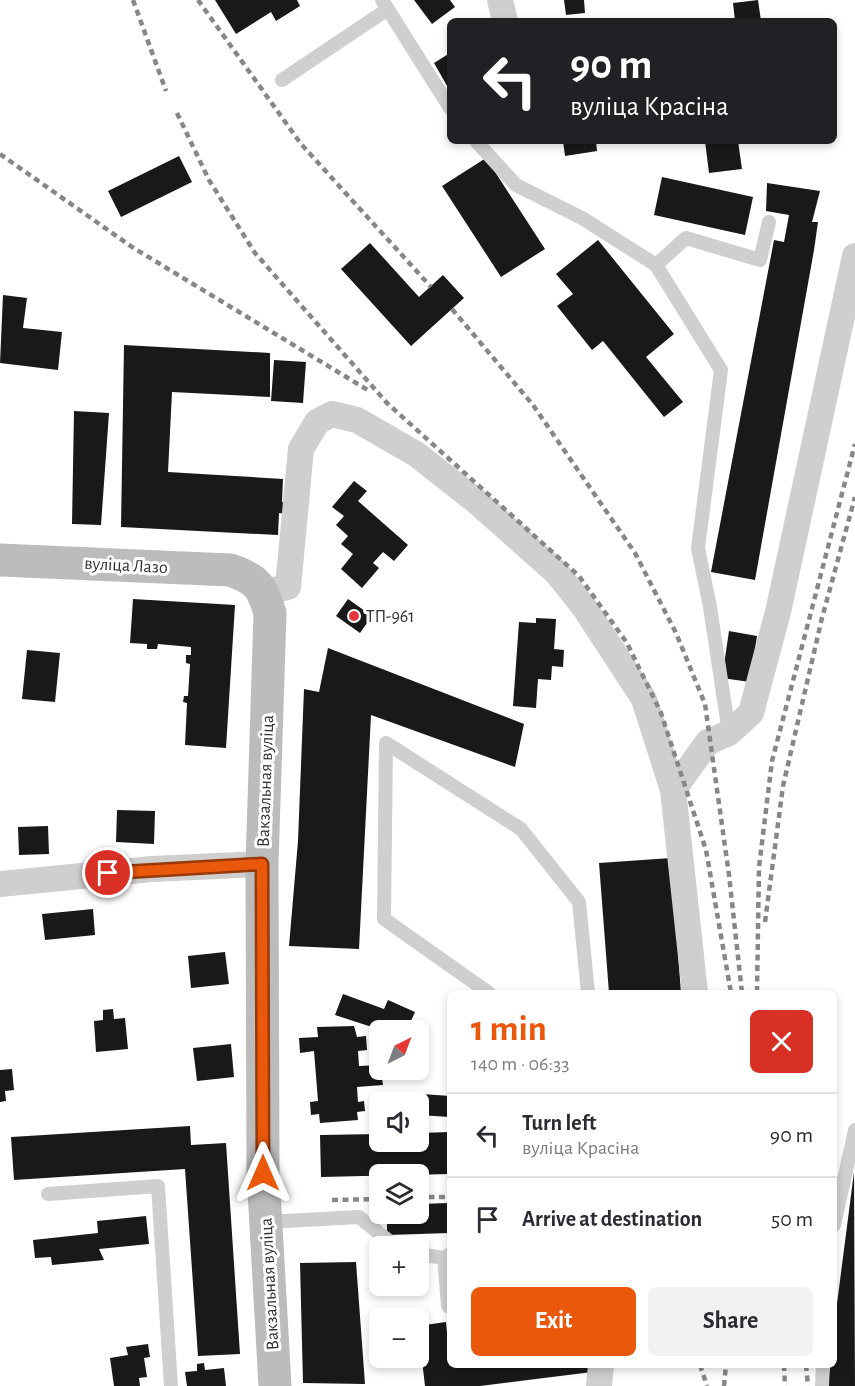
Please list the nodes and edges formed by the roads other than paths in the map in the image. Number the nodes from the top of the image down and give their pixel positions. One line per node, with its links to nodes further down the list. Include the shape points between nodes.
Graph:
1 (500, 0): 3 (street)
2 (385, 5): 4 (lane); 5 (lane)
3 (504, 18)
4 (282, 80)
5 (447, 103)
6 (479, 144): 9 (lane, via 516,185 582,218)
7 (769, 222): 9 (lane, via 760,260 686,238)
8 (855, 256): 12 (street, via 778,612 751,713)
9 (656, 265): 12 (lane, via 721,370 698,548)
10 (0, 560): 11 (main road, вуліца Лазо, via 230,570)
11 (257, 584): 13 (street, via 288,587 301,449 317,422 332,414 357,420 425,461 556,572 584,607 644,699); 14 (main road, Вакзальная вуліца, via 270,613)
12 (729, 733): 13 (street, via 708,742)
13 (673, 790): 18 (street)
14 (262, 864): 15 (street, via 152,869); 22 (main road, Вакзальная вуліца)
15 (0, 884)
16 (485, 990): 17 (lane, via 384,919 386,743 521,829 579,902)
17 (588, 990)
18 (695, 990)
19 (855, 1130): 21 (lane)
20 (48, 1194): 28 (lane, via 158,1186)
21 (837, 1211)
22 (266, 1222): 23 (lane, via 359,1217); 29 (main road, Вакзальная вуліца)
23 (382, 1236)
24 (429, 1255): 25 (lane)
25 (447, 1256)
26 (601, 1368): 30 (street)
27 (823, 1368): 31 (lane)
28 (171, 1386)
29 (275, 1386)
30 (599, 1386)
31 (822, 1386)

